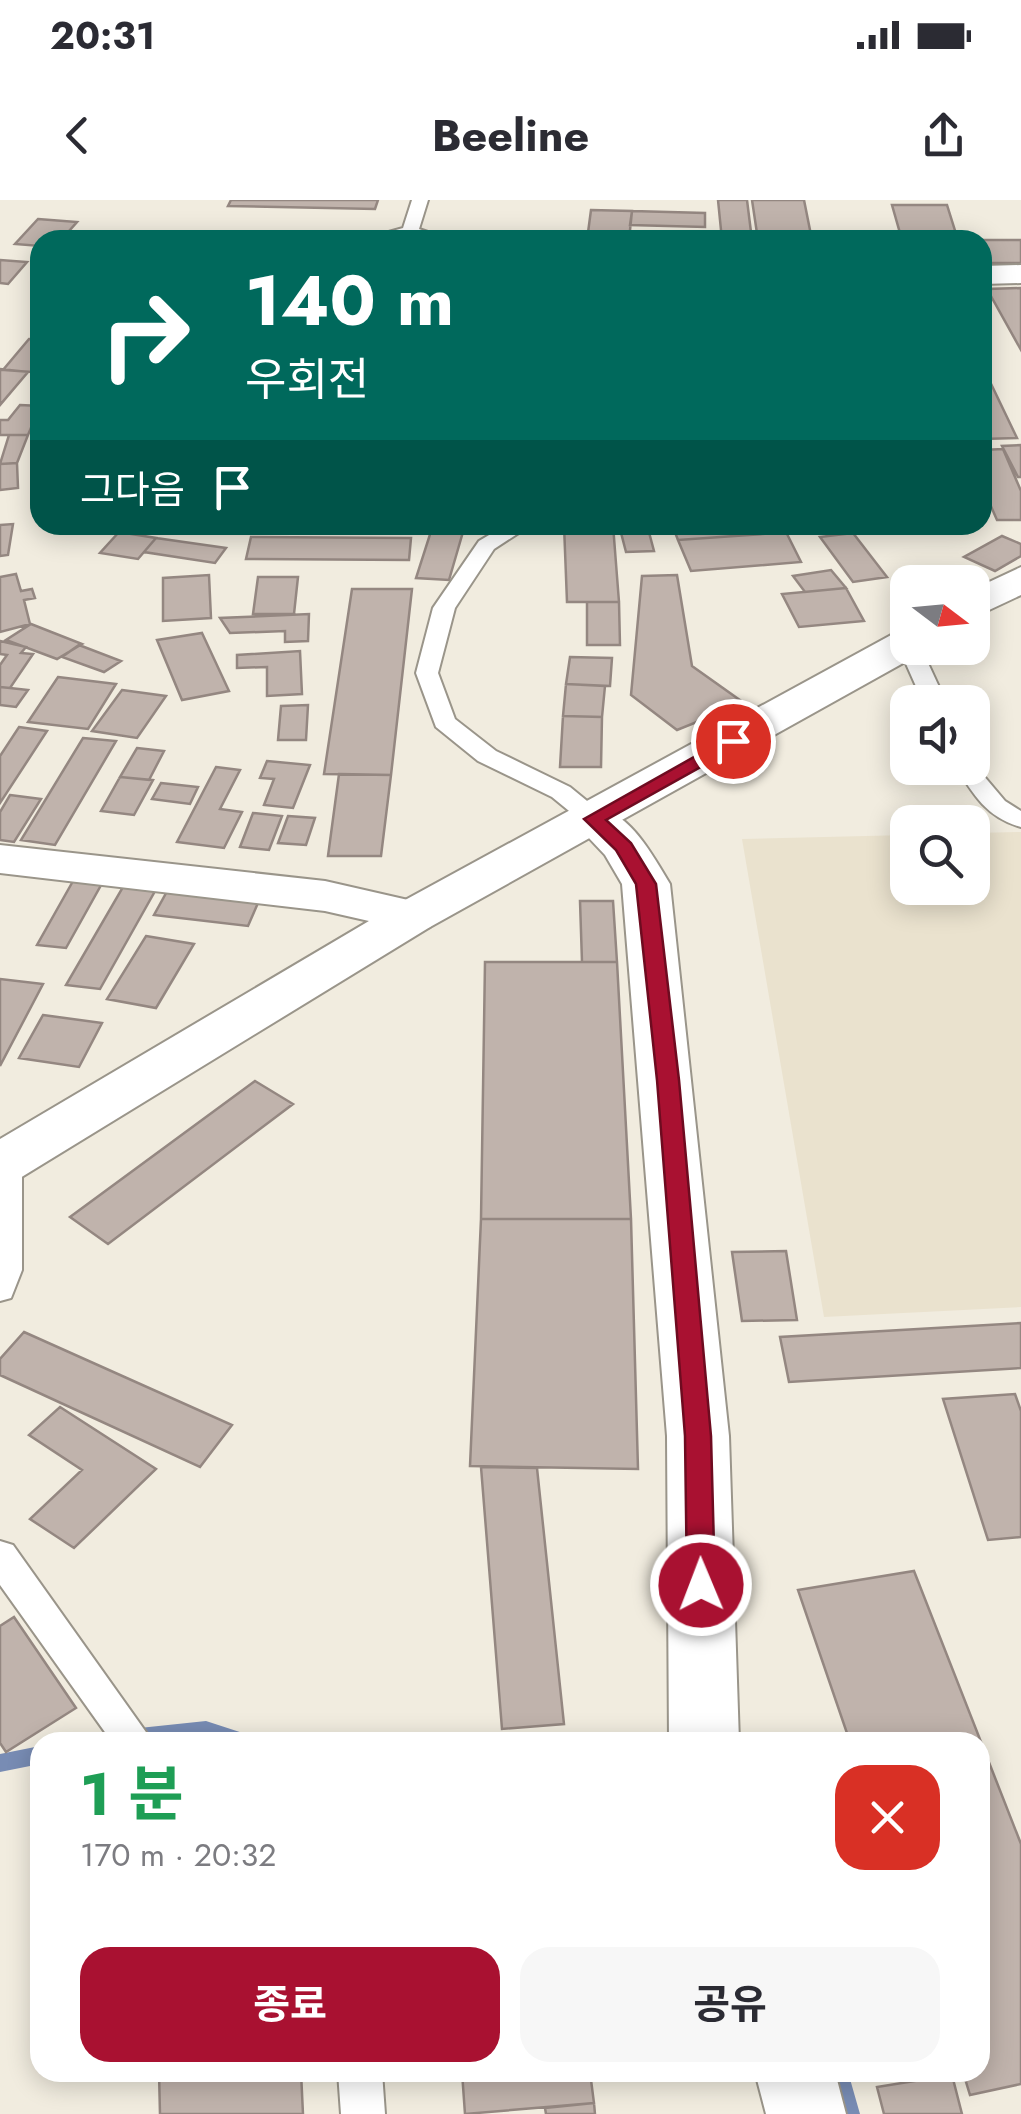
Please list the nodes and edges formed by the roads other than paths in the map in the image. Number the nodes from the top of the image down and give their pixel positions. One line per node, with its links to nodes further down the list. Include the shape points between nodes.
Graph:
1 (420, 200): 2 (lane)
2 (411, 230)
3 (992, 274): 4 (street)
4 (1021, 274)
5 (503, 535): 10 (lane, via 486,544 444,608 427,672 444,722 487,756 562,792)
6 (1021, 579): 7 (street)
7 (990, 596)
8 (890, 655): 10 (street)
9 (979, 785): 11 (lane, via 1010,818)
10 (594, 819): 13 (street); 18 (street, via 624,847 646,884 698,1436)
11 (1021, 819)
12 (0, 859): 13 (street, via 325,896)
13 (412, 916): 14 (street)
14 (3, 1162): 15 (lane, via 6,1270)
15 (0, 1288)
16 (0, 1556): 17 (lane)
17 (127, 1732)
18 (704, 1732)
19 (361, 2082): 21 (lane)
20 (798, 2082): 22 (street)
21 (364, 2114)
22 (806, 2114)

